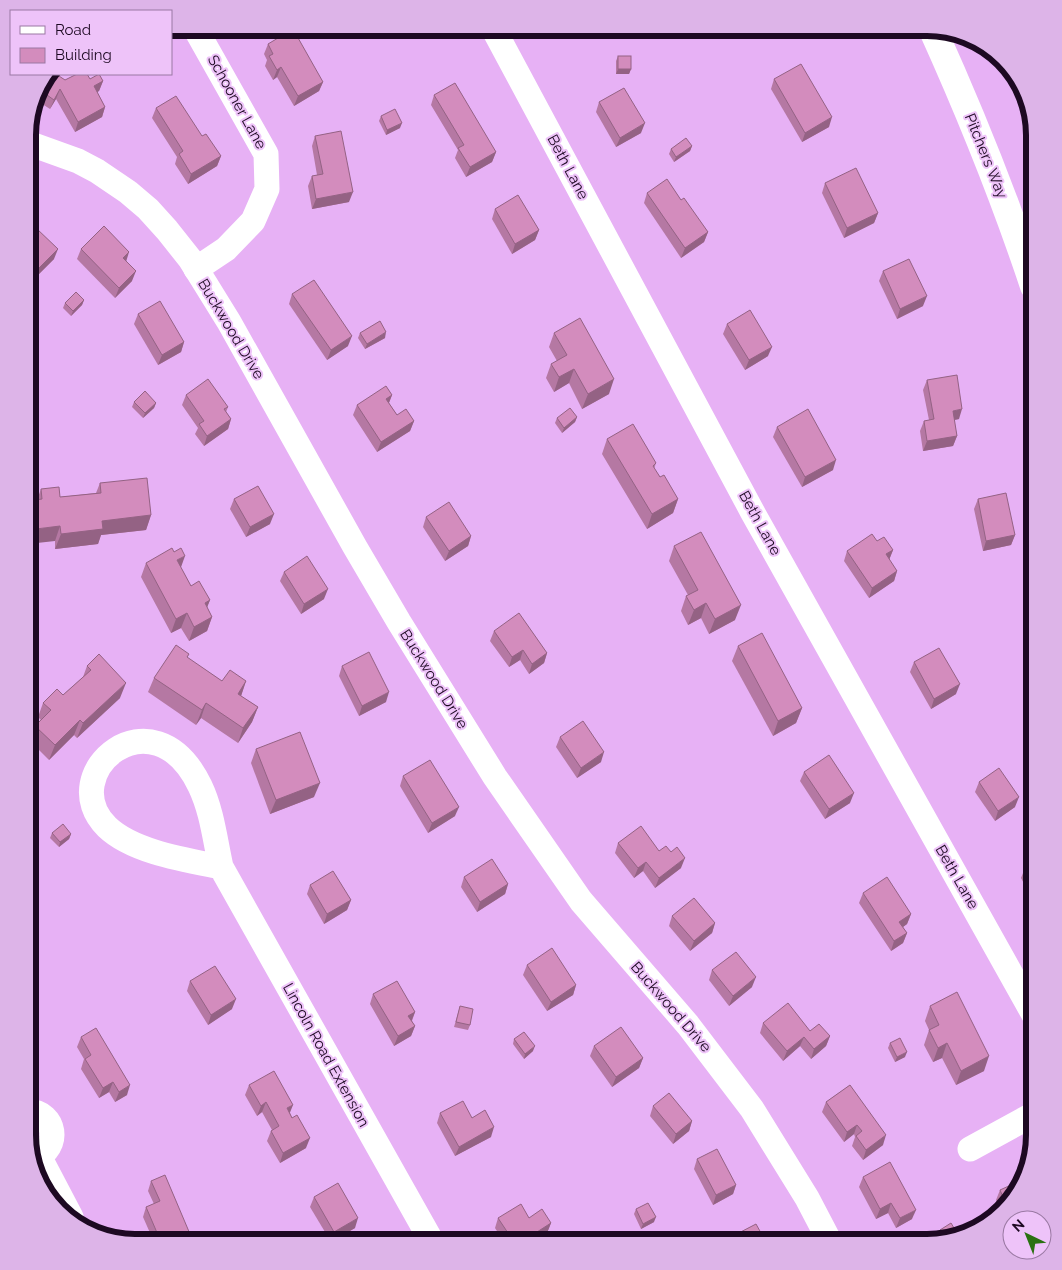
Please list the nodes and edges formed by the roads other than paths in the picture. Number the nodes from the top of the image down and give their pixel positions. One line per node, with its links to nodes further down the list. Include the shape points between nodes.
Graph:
1 (200, 36): 6 (street, Schooner Lane, via 266,154 267,189 253,221 226,249)
2 (497, 36): 8 (street, Beth Lane, via 758,521)
3 (936, 36): 5 (main road, Pitchers Way)
4 (36, 146): 6 (street, Buckwood Drive, via 78,160 128,192 161,223)
5 (1026, 263)
6 (196, 269): 16 (street, Buckwood Drive, via 394,614 495,777 582,901 688,1025 752,1109)
7 (221, 867): 7 (street, Lincoln Road Extension, via 150,850 107,826 100,818 93,796 95,776 105,758 121,746 141,741 161,744 178,756 193,774 205,799); 15 (street, Lincoln Road Extension)
8 (1026, 1001)
9 (36, 1113): 12 (street, via 48,1121 52,1131 49,1146)
10 (1026, 1118): 11 (street)
11 (970, 1150)
12 (39, 1156)
13 (42, 1168): 14 (street)
14 (61, 1200)
15 (427, 1234)
16 (826, 1234)

